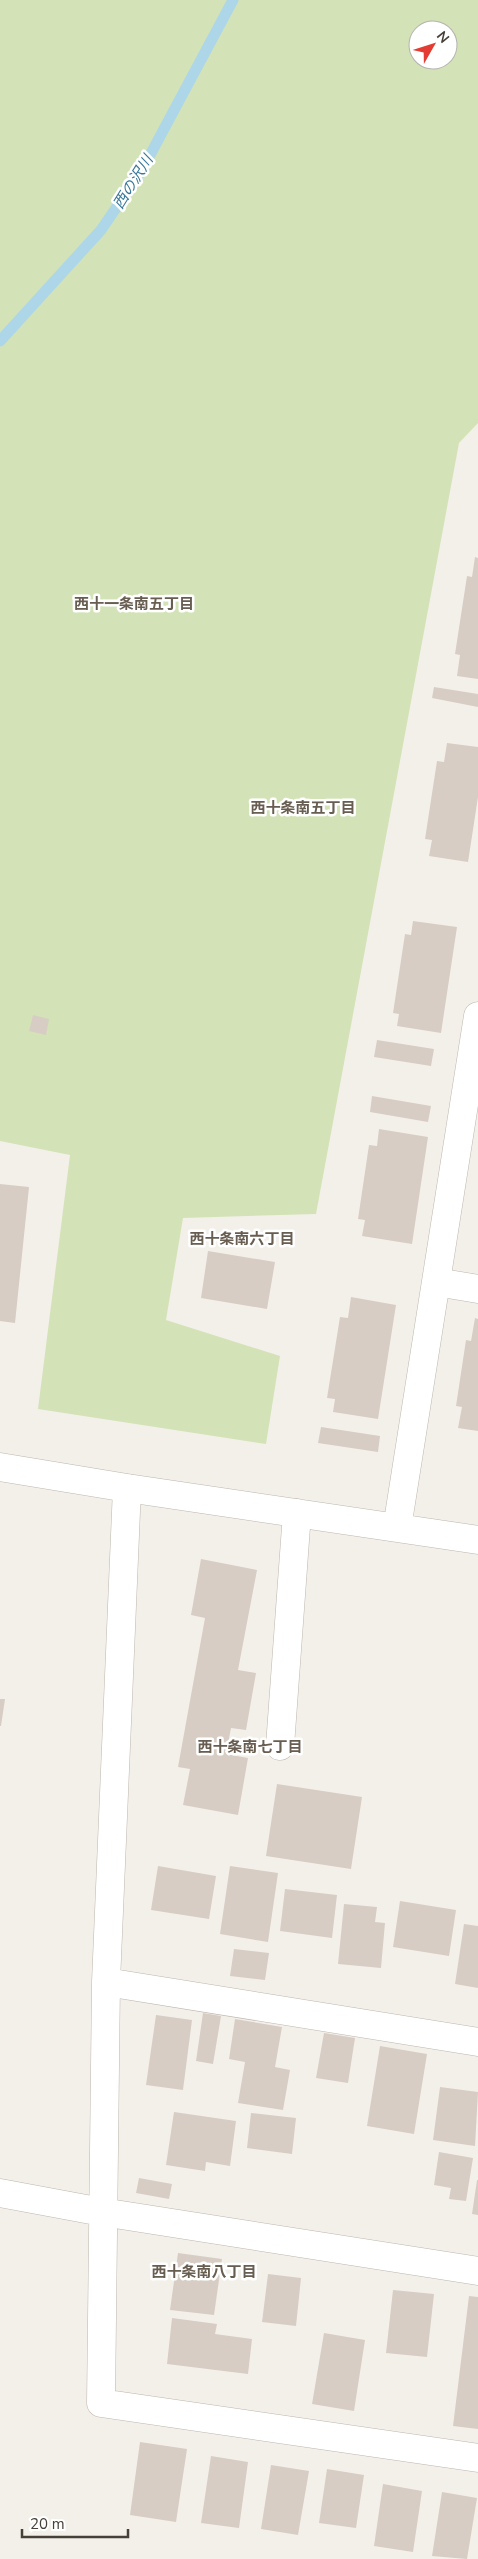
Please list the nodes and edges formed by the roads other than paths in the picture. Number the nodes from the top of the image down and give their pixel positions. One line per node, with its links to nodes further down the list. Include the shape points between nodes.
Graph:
1 (478, 1016): 2 (street)
2 (472, 1087): 3 (street)
3 (436, 1282): 4 (street); 8 (street)
4 (478, 1289)
5 (0, 1467): 6 (street)
6 (127, 1488): 7 (street); 11 (street)
7 (297, 1513): 8 (street); 10 (street)
8 (397, 1528): 9 (street)
9 (478, 1540)
10 (280, 1746)
11 (106, 1982): 12 (street); 14 (street)
12 (478, 2042)
13 (0, 2193): 14 (street)
14 (102, 2212): 15 (street); 16 (street, via 101,2403)
15 (478, 2271)
16 (478, 2458)

